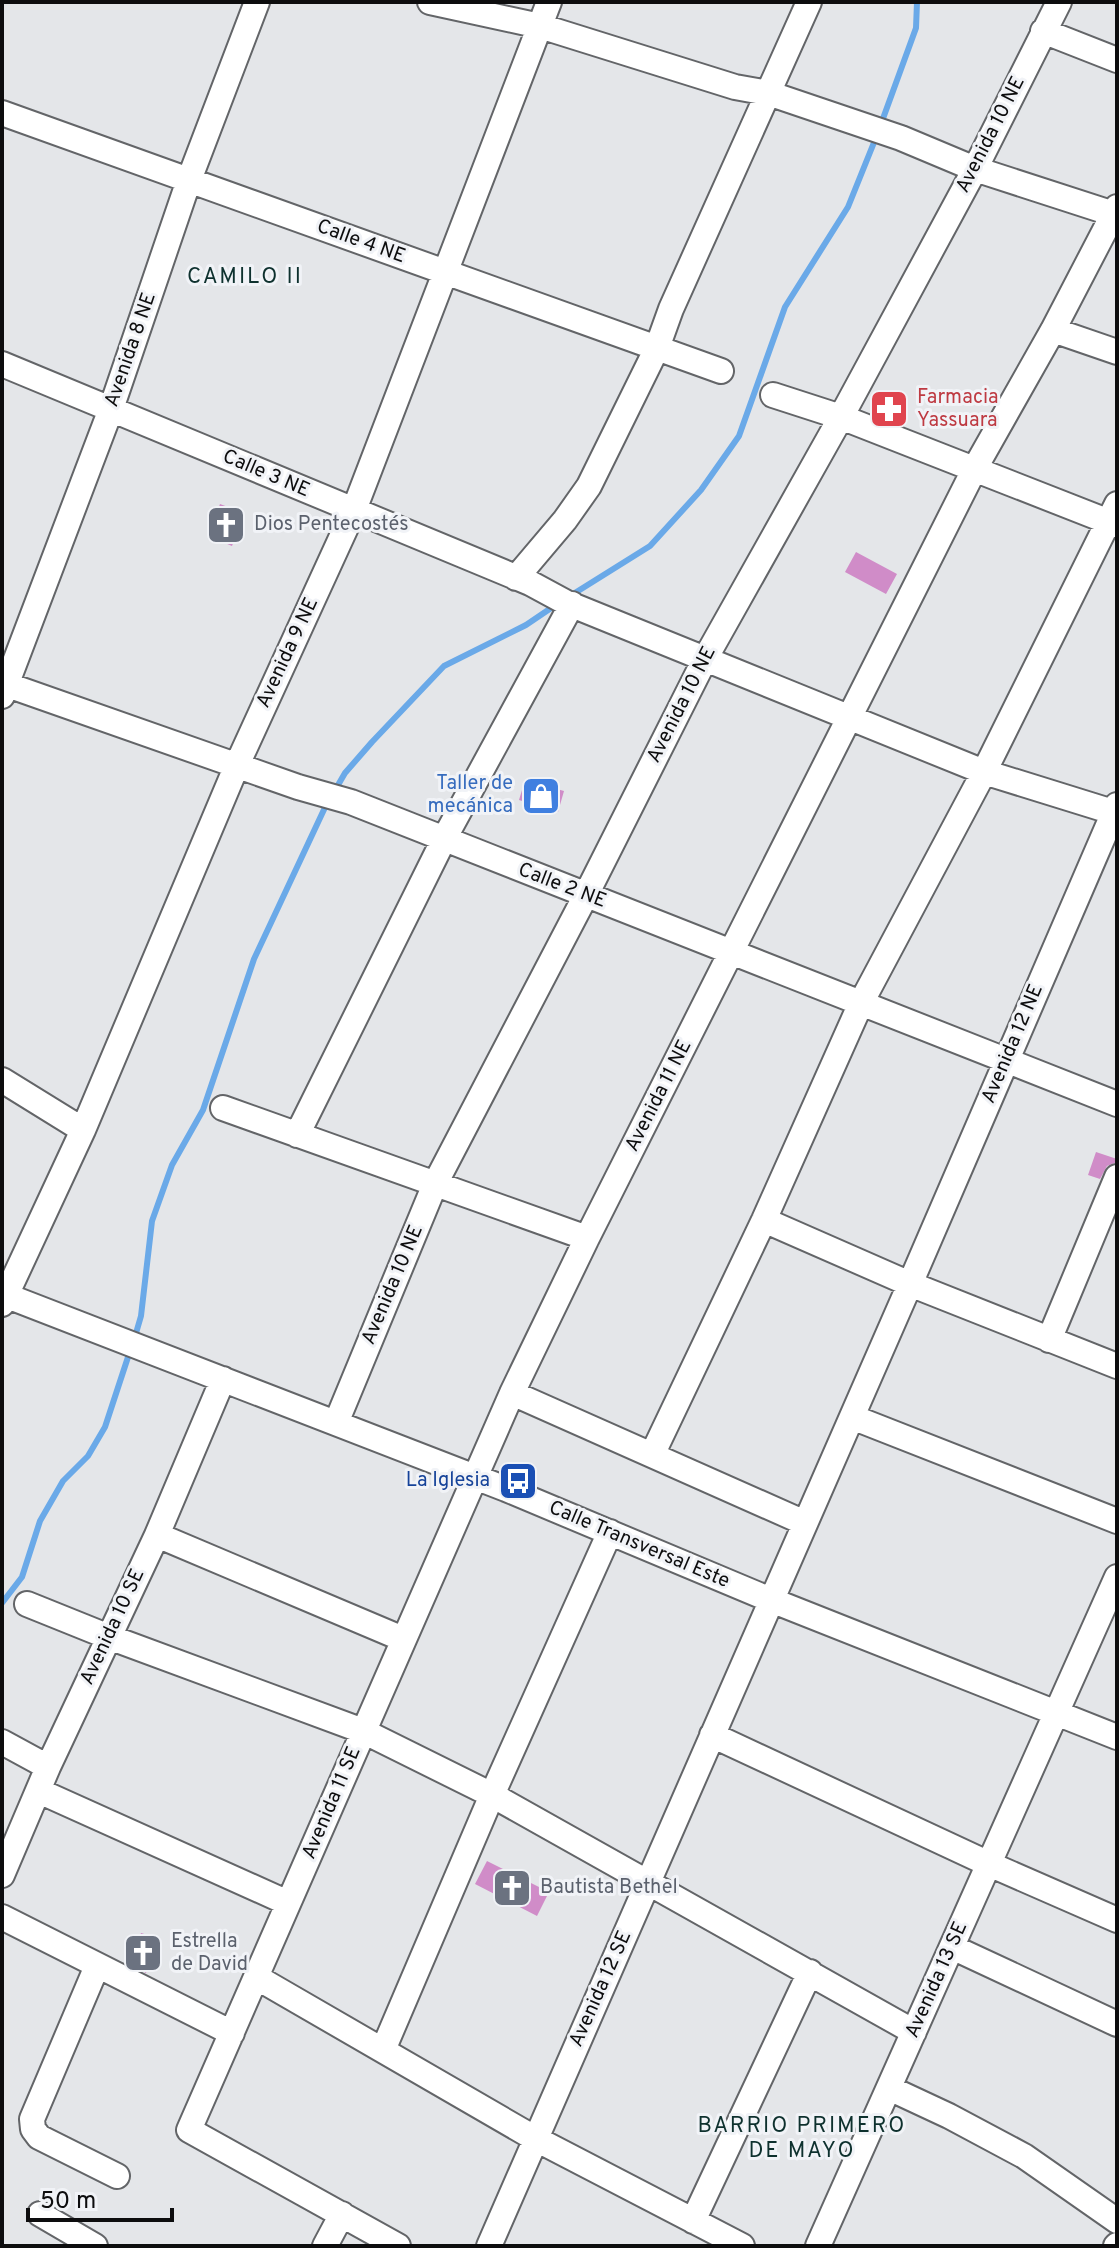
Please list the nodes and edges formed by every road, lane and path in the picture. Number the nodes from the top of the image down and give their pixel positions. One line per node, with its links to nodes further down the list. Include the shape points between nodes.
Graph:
1 (257, 2): 12 (street, Avenida 8 NE)
2 (430, 2): 6 (street)
3 (549, 2): 6 (street, Avenida 9 NE)
4 (809, 2): 9 (street)
5 (1055, 4): 7 (street, Avenida 10 NE)
6 (540, 26): 9 (street); 14 (street, Avenida 9 NE)
7 (1043, 31): 8 (street); 11 (street, Avenida 10 NE)
8 (1117, 60)
9 (768, 93): 11 (street); 16 (street)
10 (2, 113): 12 (street, Calle 4 NE)
11 (975, 169): 13 (street); 22 (street, Avenida 10 NE)
12 (189, 180): 14 (street, Calle 4 NE); 21 (street, Avenida 8 NE)
13 (1116, 212): 15 (street)
14 (444, 271): 16 (street, Calle 4 NE); 24 (street, Avenida 9 NE)
15 (1053, 330): 17 (street); 23 (street)
16 (657, 348): 19 (street, Calle 4 NE); 26 (street, via 589,486)
17 (1117, 352)
18 (2, 364): 21 (street, Calle 3 NE)
19 (721, 371)
20 (773, 395): 22 (street)
21 (111, 409): 24 (street, Calle 3 NE); 29 (street, Avenida 8 NE)
22 (841, 417): 23 (street); 28 (street, Avenida 10 NE)
23 (975, 468): 25 (street); 30 (street)
24 (354, 510): 26 (street, Calle 3 NE); 31 (street, Avenida 9 NE)
25 (1114, 517): 32 (street)
26 (523, 580): 27 (street, Calle 3 NE)
27 (570, 604): 28 (street, Calle 3 NE); 34 (street)
28 (705, 659): 30 (street, Calle 3 NE); 35 (street, Avenida 10 NE)
29 (4, 688): 31 (street, Calle 2 NE)
30 (851, 718): 32 (street, Calle 3 NE); 36 (street, Avenida 11 NE)
31 (237, 765): 34 (street, Calle 2 NE); 42 (street, Avenida 9 NE)
32 (984, 772): 33 (street, Calle 3 NE); 37 (street)
33 (1116, 809): 38 (street, Avenida 12 NE)
34 (444, 839): 35 (street, Calle 2 NE); 43 (street)
35 (586, 895): 36 (street, Calle 2 NE); 45 (street, Avenida 10 NE)
36 (731, 952): 37 (street, Calle 2 NE); 47 (street, Avenida 11 NE)
37 (861, 1003): 38 (street, Calle 2 NE); 46 (street)
38 (1006, 1060): 40 (street, Calle 2 NE); 48 (street, Avenida 12 NE)
39 (2, 1080): 42 (street)
40 (1117, 1104)
41 (223, 1108): 43 (street)
42 (83, 1130): 49 (street, Avenida 9 NE)
43 (297, 1135): 45 (street)
44 (1117, 1177): 50 (street)
45 (435, 1184): 47 (street); 55 (street, Avenida 10 NE)
46 (764, 1220): 48 (street); 56 (street)
47 (587, 1238): 53 (street, Avenida 11 NE)
48 (910, 1284): 50 (street); 54 (street, Avenida 12 NE)
49 (3, 1297): 52 (street, Calle Transversal Este)
50 (1049, 1340): 51 (street)
51 (1117, 1366)
52 (223, 1379): 55 (street, Calle Transversal Este); 61 (street, Avenida 10 SE)
53 (512, 1393): 56 (street); 57 (street, Avenida 11 NE)
54 (852, 1417): 58 (street); 59 (street, Avenida 12 NE)
55 (336, 1423): 57 (street, Calle Transversal Este)
56 (652, 1455): 59 (street)
57 (474, 1476): 60 (street, Calle Transversal Este); 66 (street, Avenida 11 SE)
58 (1117, 1521)
59 (805, 1523): 63 (street, Avenida 12 NE)
60 (610, 1532): 63 (street, Calle Transversal Este); 74 (street)
61 (157, 1535): 65 (street, Avenida 10 SE); 66 (street)
62 (1117, 1577): 67 (street, Avenida 13 SE)
63 (771, 1600): 67 (street, Calle Transversal Este); 69 (street, Avenida 12 SE)
64 (27, 1604): 65 (street)
65 (109, 1637): 68 (street); 72 (street, Avenida 10 SE)
66 (403, 1639): 68 (street, Avenida 11 SE)
67 (1056, 1714): 70 (street, Calle Transversal Este); 75 (street, Avenida 13 SE)
68 (363, 1731): 74 (street); 78 (street, Avenida 11 SE)
69 (712, 1735): 75 (street); 77 (street, Avenida 12 SE)
70 (1117, 1737)
71 (2, 1742): 72 (street)
72 (48, 1767): 73 (street, Avenida 10 SE)
73 (39, 1791): 76 (street, Avenida 10 SE); 78 (street)
74 (492, 1795): 77 (street); 88 (street)
75 (989, 1864): 80 (street); 81 (street, Avenida 13 SE)
76 (2, 1875)
77 (648, 1882): 83 (street); 90 (street, Avenida 12 SE)
78 (288, 1903): 84 (street, Avenida 11 SE)
79 (2, 1917): 82 (street)
80 (1117, 1920)
81 (952, 1947): 85 (street); 86 (street, Avenida 13 SE)
82 (97, 1966): 87 (street); 91 (street, via 32,2119 39,2137)
83 (810, 1972): 86 (street); 94 (street)
84 (256, 1977): 87 (street, Avenida 11 SE); 88 (street)
85 (1117, 2024)
86 (914, 2032): 89 (street, Avenida 13 SE)
87 (232, 2033): 93 (street, Avenida 11 SE, via 189,2130)
88 (383, 2050): 90 (street)
89 (889, 2088): 95 (street, via 1024,2156); 101 (street, Avenida 13 SE)
90 (536, 2139): 94 (street); 99 (street, Avenida 12 SE)
91 (117, 2176)
92 (40, 2214): 96 (street)
93 (342, 2214): 97 (street); 98 (street)
94 (693, 2221): 100 (street)
95 (1117, 2221)
96 (95, 2246)
97 (325, 2246)
98 (398, 2246)
99 (489, 2246)
100 (742, 2246)
101 (818, 2246)

